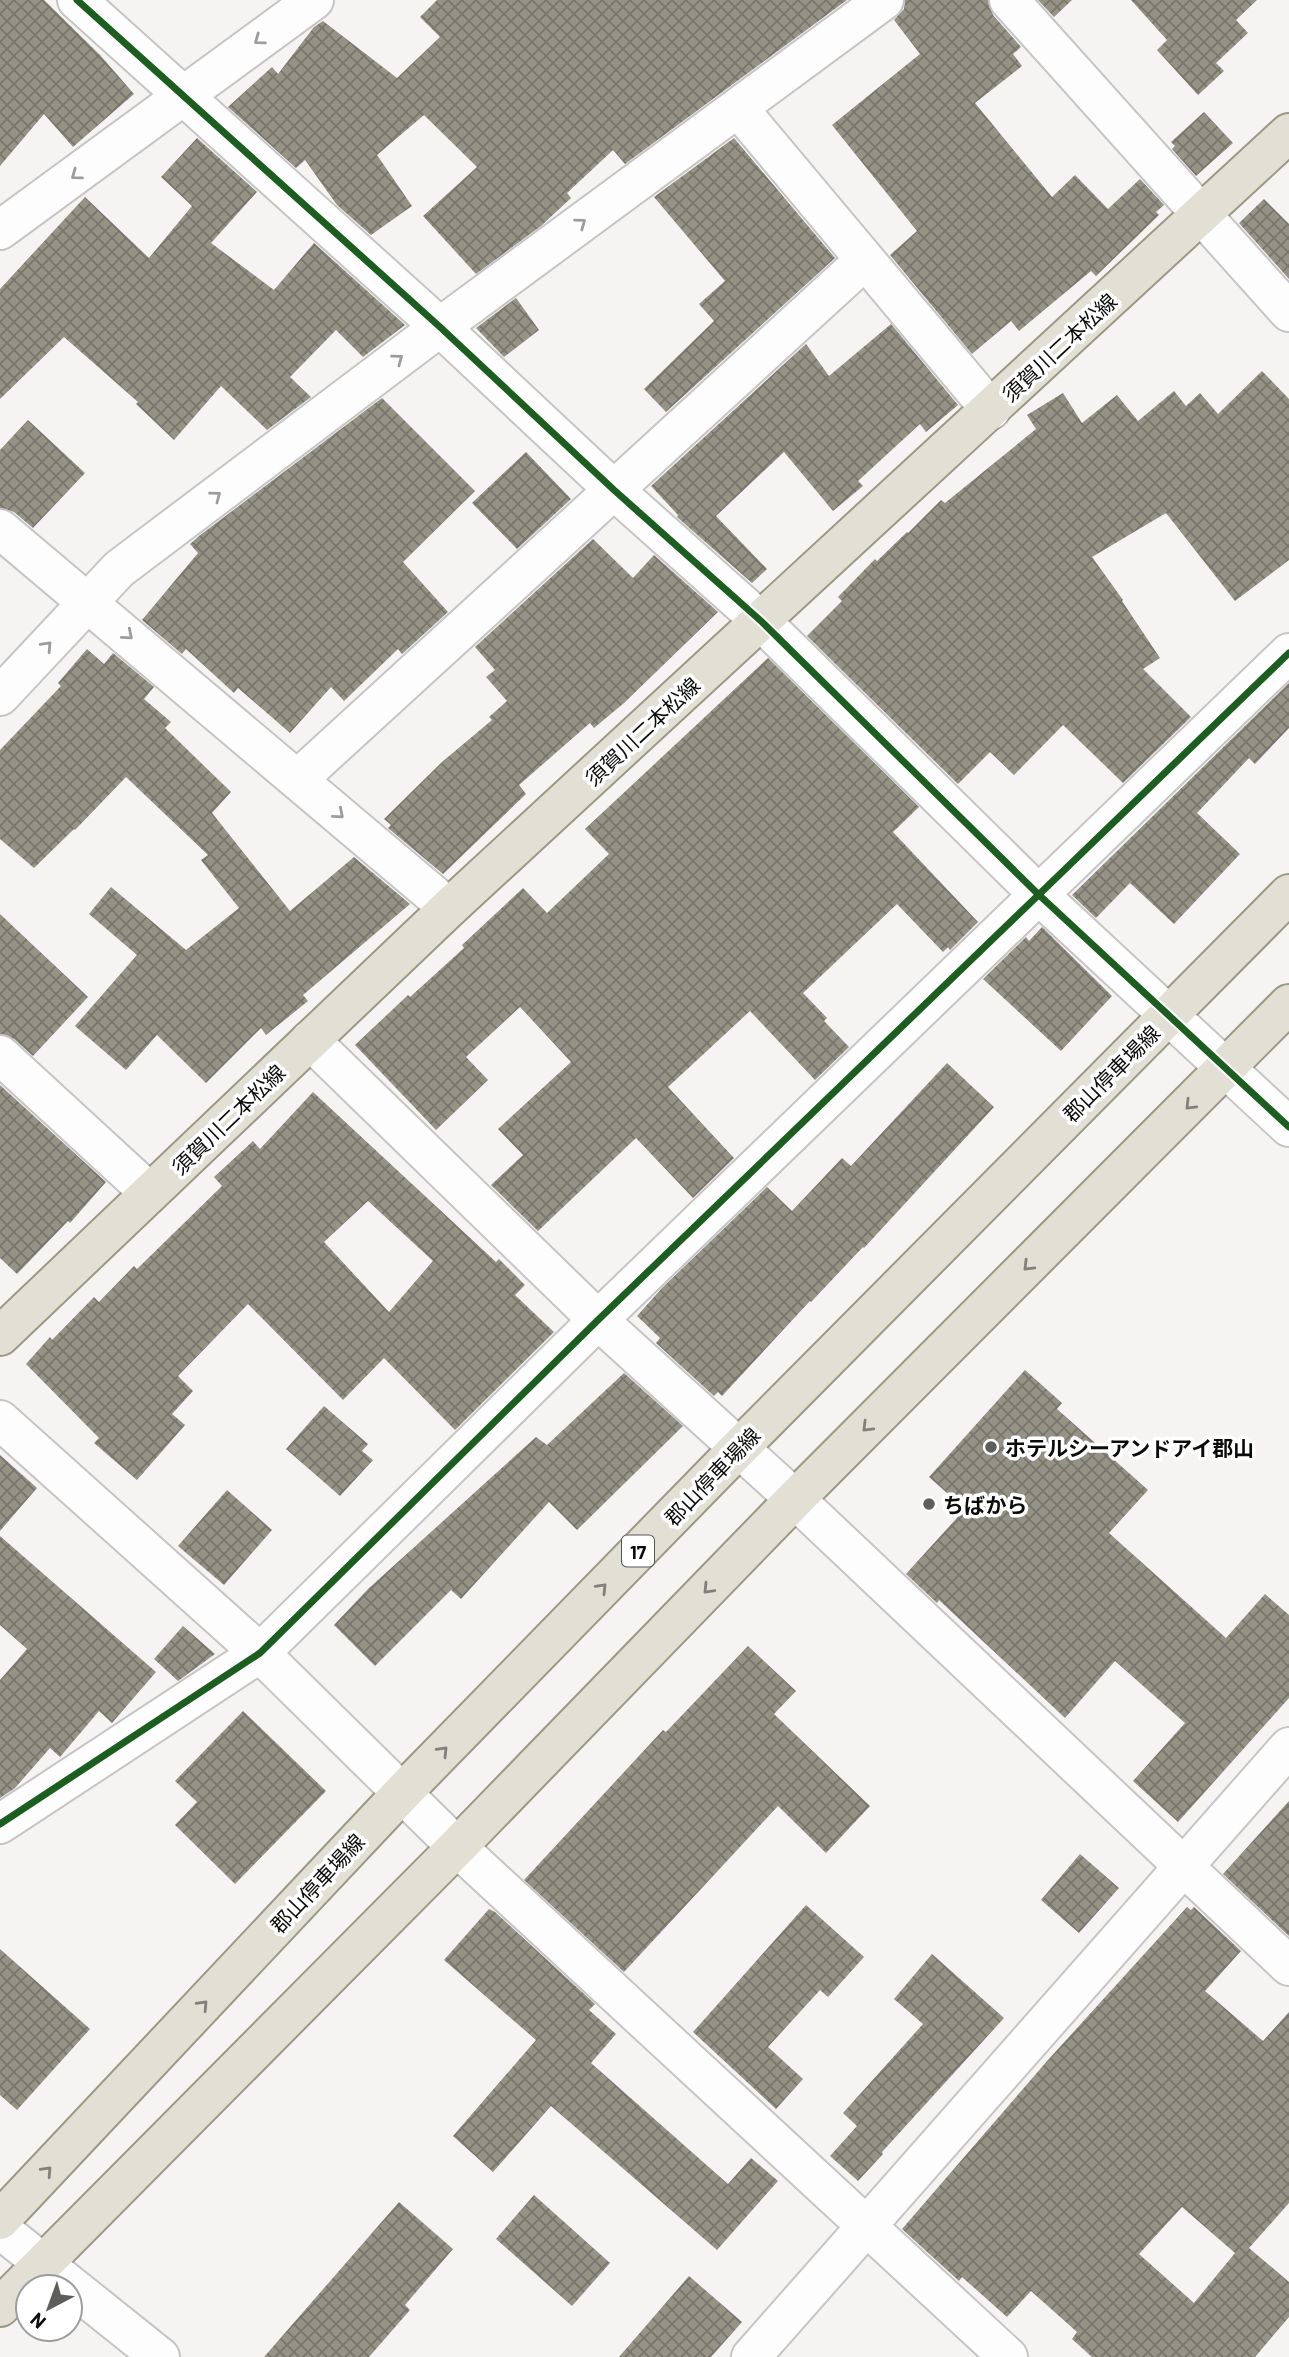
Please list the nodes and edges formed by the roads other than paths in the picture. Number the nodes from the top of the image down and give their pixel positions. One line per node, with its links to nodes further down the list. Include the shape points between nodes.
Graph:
1 (77, 0): 5 (street)
2 (314, 0): 5 (street, one-way to 5)
3 (884, 0): 6 (street)
4 (1009, 0): 8 (street)
5 (183, 96): 9 (street, one-way to 9); 12 (street)
6 (738, 108): 10 (street); 12 (street, one-way to 6)
7 (1289, 133): 8 (main road, 須賀川二本松線)
8 (1203, 214): 11 (street); 13 (main road, 須賀川二本松線)
9 (0, 230)
10 (864, 260): 13 (street); 14 (street)
11 (1289, 312)
12 (440, 327): 14 (street); 16 (street, one-way to 12, via 119,569)
13 (991, 410): 17 (main road, 須賀川二本松線)
14 (614, 489): 17 (street); 20 (street)
15 (0, 529): 16 (street)
16 (88, 602): 19 (street, one-way to 16); 20 (street, one-way to 20)
17 (761, 621): 21 (street); 23 (main road, 須賀川二本松線)
18 (1289, 653): 21 (street)
19 (0, 696)
20 (298, 779): 23 (street, one-way to 23)
21 (1038, 894): 25 (street); 31 (street)
22 (1289, 894): 25 (main road, 郡山停車場線 / 17)
23 (449, 908): 26 (main road, 須賀川二本松線)
24 (1289, 1004): 28 (main road)
25 (1169, 1015): 28 (street); 34 (main road, 郡山停車場線 / 17)
26 (310, 1040): 30 (main road, 須賀川二本松線); 31 (street)
27 (0, 1055): 30 (street)
28 (1227, 1069): 29 (street); 35 (main road, one-way to 35)
29 (1289, 1127)
30 (150, 1193): 32 (main road, 須賀川二本松線)
31 (598, 1320): 34 (street); 36 (street)
32 (0, 1336)
33 (0, 1420): 36 (street)
34 (737, 1449): 35 (street); 38 (main road, 郡山停車場線 / 17, one-way to 34)
35 (795, 1499): 40 (main road, one-way to 40); 41 (street)
36 (260, 1653): 38 (street); 39 (street)
37 (1289, 1747): 41 (street)
38 (401, 1793): 40 (street); 43 (main road, 郡山停車場線 / 17, one-way to 38)
39 (0, 1824)
40 (457, 1847): 44 (street); 46 (main road)
41 (1184, 1867): 42 (street); 44 (street)
42 (1289, 1966)
43 (0, 2220)
44 (867, 2227): 49 (street); 50 (street)
45 (0, 2229): 46 (street)
46 (42, 2264): 47 (main road); 48 (street)
47 (0, 2307)
48 (160, 2357)
49 (751, 2357)
50 (1008, 2357)

